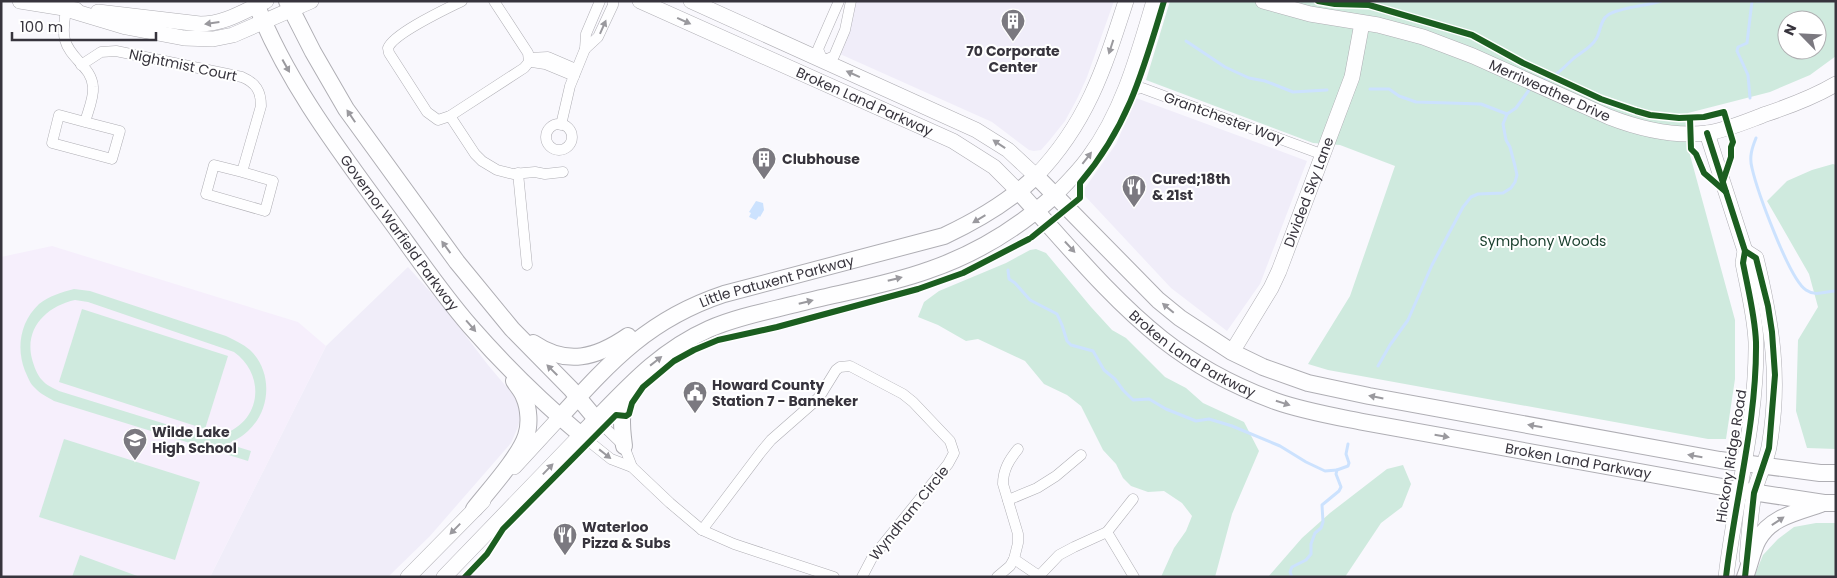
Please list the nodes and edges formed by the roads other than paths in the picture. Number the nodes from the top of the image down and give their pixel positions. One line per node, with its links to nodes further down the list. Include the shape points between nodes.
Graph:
1 (20, 1): 17 (street)
2 (311, 1): 16 (street)
3 (462, 1): 28 (street, via 393,40 388,48 427,112 438,120)
4 (494, 1): 22 (street, via 528,53)
5 (600, 1): 21 (street, via 586,34)
6 (613, 1): 21 (street, one-way to 6, via 598,37)
7 (640, 1): 37 (street, Broken Land Parkway, one-way to 37, via 952,141 994,167)
8 (691, 1): 23 (street, Broken Land Parkway)
9 (839, 1): 23 (street, via 818,49)
10 (851, 1): 23 (street, via 845,30 834,56)
11 (1126, 1): 36 (street, Little Patuxent Parkway, one-way to 36, via 1094,92 1066,139)
12 (1148, 1): 20 (street)
13 (1154, 1): 20 (street, Little Patuxent Parkway)
14 (1263, 1): 19 (street, Merriweather Drive)
15 (259, 3): 17 (street, one-way to 17, via 212,24); 18 (main road, Governor Warfield Parkway)
16 (290, 6): 18 (street); 43 (main road, Governor Warfield Parkway, one-way to 16, via 457,262 362,132 330,82)
17 (66, 9): 18 (street, via 126,27 197,39 233,35); 24 (street, via 64,40)
18 (264, 22): 45 (main road, Governor Warfield Parkway, one-way to 45, via 301,92 331,138 445,294)
19 (1362, 23): 31 (street, Merriweather Drive, via 1423,37 1473,56 1632,126 1654,131); 32 (street, Divided Sky Lane, via 1352,77)
20 (1143, 39): 27 (street, Little Patuxent Parkway)
21 (585, 49): 25 (street)
22 (529, 60): 25 (street); 25 (street, via 553,54); 28 (street, via 524,68)
23 (823, 61): 36 (street, Broken Land Parkway, one-way to 23, via 1008,150 976,130)
24 (82, 64): 29 (street, via 93,86); 33 (street, Nightmist Court, via 101,52 116,51 249,80 258,89 261,106)
25 (576, 69): 30 (street)
26 (1836, 84): 31 (street, Merriweather Drive, via 1784,108)
27 (1125, 91): 32 (street, Grantchester Way, via 1142,88); 38 (street, Little Patuxent Parkway, one-way to 27, via 1088,158)
28 (450, 116): 35 (street, via 482,161 497,170)
29 (85, 122): 29 (street, via 120,131 112,159 52,142 59,115)
30 (562, 125)
31 (1707, 133): 40 (street, Hickory Ridge Road)
32 (1321, 154): 44 (street, Divided Sky Lane, via 1279,271)
33 (242, 172): 33 (street, via 273,181 265,211 206,194 214,164)
34 (563, 172): 35 (street)
35 (518, 173): 41 (street)
36 (1036, 176): 37 (main road, Little Patuxent Parkway); 38 (main road, Broken Land Parkway)
37 (1019, 192): 39 (main road, Broken Land Parkway); 42 (main road, Little Patuxent Parkway, one-way to 42, via 971,224 944,236)
38 (1055, 195): 39 (main road, Little Patuxent Parkway); 44 (main road, Broken Land Parkway, one-way to 38, via 1158,300)
39 (1037, 211): 46 (main road, Little Patuxent Parkway, one-way to 39, via 680,344 710,328 927,271 984,246); 58 (main road, Broken Land Parkway, one-way to 58, via 1116,297 1163,340 1220,376 1274,400 1334,416)
40 (1745, 251): 54 (street, Hickory Ridge Road, via 1743,263 1756,340 1751,420); 55 (street, Hickory Ridge Road, via 1756,258 1772,332 1773,410 1769,448)
41 (527, 265)
42 (697, 303): 43 (main road, via 664,314 615,345 587,356 554,354); 47 (main road, Little Patuxent Parkway, via 667,318 639,338 614,359)
43 (512, 329): 47 (main road, Governor Warfield Parkway, one-way to 43)
44 (1232, 352): 54 (main road, Broken Land Parkway, one-way to 44, via 1330,388 1282,374)
45 (496, 354): 48 (main road, Governor Warfield Parkway); 62 (main road, via 524,397 528,414 527,435)
46 (634, 380): 49 (main road, Little Patuxent Parkway); 51 (main road, via 621,415)
47 (579, 397): 48 (main road, Little Patuxent Parkway); 49 (main road, Governor Warfield Parkway)
48 (560, 417): 50 (main road, Governor Warfield Parkway); 62 (street, Little Patuxent Parkway)
49 (596, 419): 50 (main road, Little Patuxent Parkway); 51 (street)
50 (581, 435): 56 (street, one-way to 56, via 611,459); 67 (street, Little Patuxent Parkway, one-way to 50)
51 (624, 446): 56 (street)
52 (1018, 450): 60 (street, via 1010,459 1003,477)
53 (1081, 455): 60 (street, via 1038,488)
54 (1743, 464): 55 (main road, Broken Land Parkway); 58 (street, Hickory Ridge Road)
55 (1762, 466): 57 (main road, Broken Land Parkway); 58 (street, Hickory Ridge Road)
56 (632, 467): 63 (street)
57 (1836, 473)
58 (1746, 491): 61 (main road, Broken Land Parkway); 73 (street, Hickory Ridge Road); 74 (street, Hickory Ridge Road)
59 (1133, 499): 64 (street)
60 (1008, 500): 65 (street, via 1018,534)
61 (1830, 503): 74 (main road, one-way to 61, via 1758,539 1771,525 1783,517)
62 (474, 509): 66 (street, Little Patuxent Parkway, one-way to 66)
63 (702, 530): 68 (street); 69 (street, Wyndham Circle, via 771,440 820,396 836,370 850,366 908,398 947,436 954,452 948,464 872,558)
64 (1107, 532): 71 (street, via 1059,556); 72 (street)
65 (1014, 559): 70 (street); 71 (street)
66 (408, 577)
67 (444, 577)
68 (834, 577)
69 (862, 577)
70 (997, 577)
71 (1039, 577)
72 (1134, 577)
73 (1726, 577)
74 (1745, 577)

